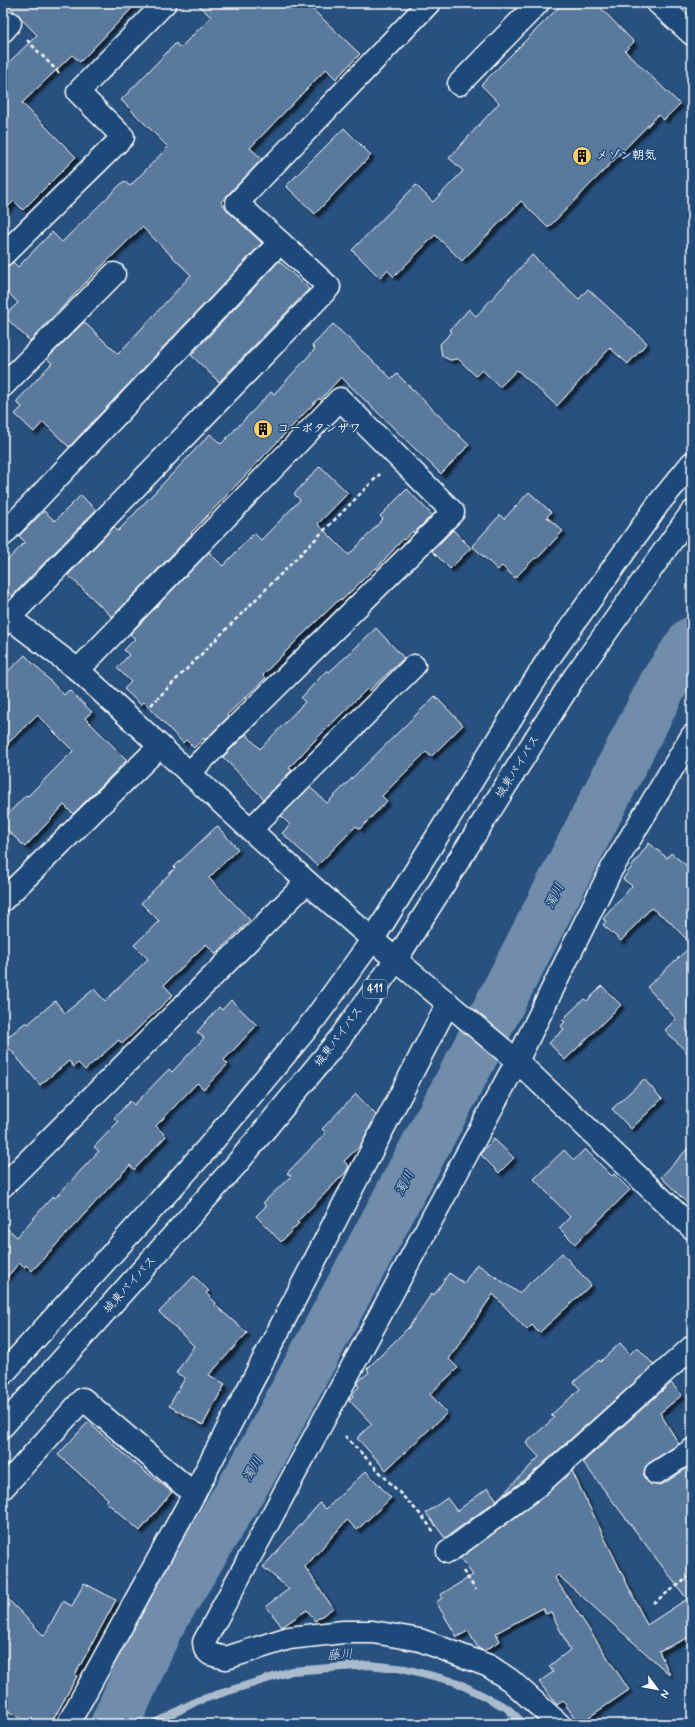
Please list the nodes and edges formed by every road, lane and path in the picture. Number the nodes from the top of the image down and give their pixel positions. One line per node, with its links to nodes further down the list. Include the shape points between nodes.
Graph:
1 (165, 3): 8 (main road)
2 (429, 3): 9 (main road, via 237,203)
3 (538, 3): 7 (main road)
4 (658, 3): 6 (main road)
5 (7, 27): 8 (path)
6 (692, 34)
7 (459, 84)
8 (78, 92): 10 (main road, via 122,137)
9 (280, 242): 16 (main road); 17 (main road, via 329,287)
10 (3, 255)
11 (114, 274): 12 (main road)
12 (3, 386)
13 (397, 456): 19 (main road, via 340,399); 20 (path); 23 (main road, via 453,512)
14 (692, 463): 27 (main road, 411, via 659,503 548,662)
15 (692, 512): 28 (main road, 城東バイパス / 411, via 573,679)
16 (3, 535)
17 (5, 618): 19 (main road)
18 (414, 666): 24 (main road)
19 (78, 670): 20 (main road)
20 (134, 722): 22 (main road)
21 (692, 736): 30 (main road, via 611,870)
22 (160, 746): 23 (main road); 26 (main road)
23 (189, 773): 24 (main road)
24 (251, 829): 25 (main road)
25 (307, 882): 27 (main road); 31 (main road)
26 (3, 900)
27 (373, 939): 28 (main road); 34 (main road, 411, via 314,1020 204,1152)
28 (396, 960): 29 (main road); 36 (main road, 城東バイパス / 411, via 340,1038 235,1166)
29 (448, 1003): 30 (main road); 40 (main road)
30 (517, 1061): 32 (main road); 35 (main road)
31 (3, 1186)
32 (691, 1224)
33 (692, 1347): 41 (main road, via 536,1488)
34 (3, 1374)
35 (326, 1416): 41 (path, via 422,1516); 46 (main road, via 204,1642 205,1649 210,1654 226,1658 289,1638 343,1632 373,1632 420,1640 489,1666 510,1680)
36 (3, 1426)
37 (692, 1450): 38 (main road)
38 (656, 1472)
39 (3, 1488): 40 (main road, via 83,1399)
40 (194, 1494): 45 (main road)
41 (448, 1552): 43 (path)
42 (692, 1575): 44 (path)
43 (476, 1590)
44 (652, 1603)
45 (68, 1724)
46 (559, 1724)

